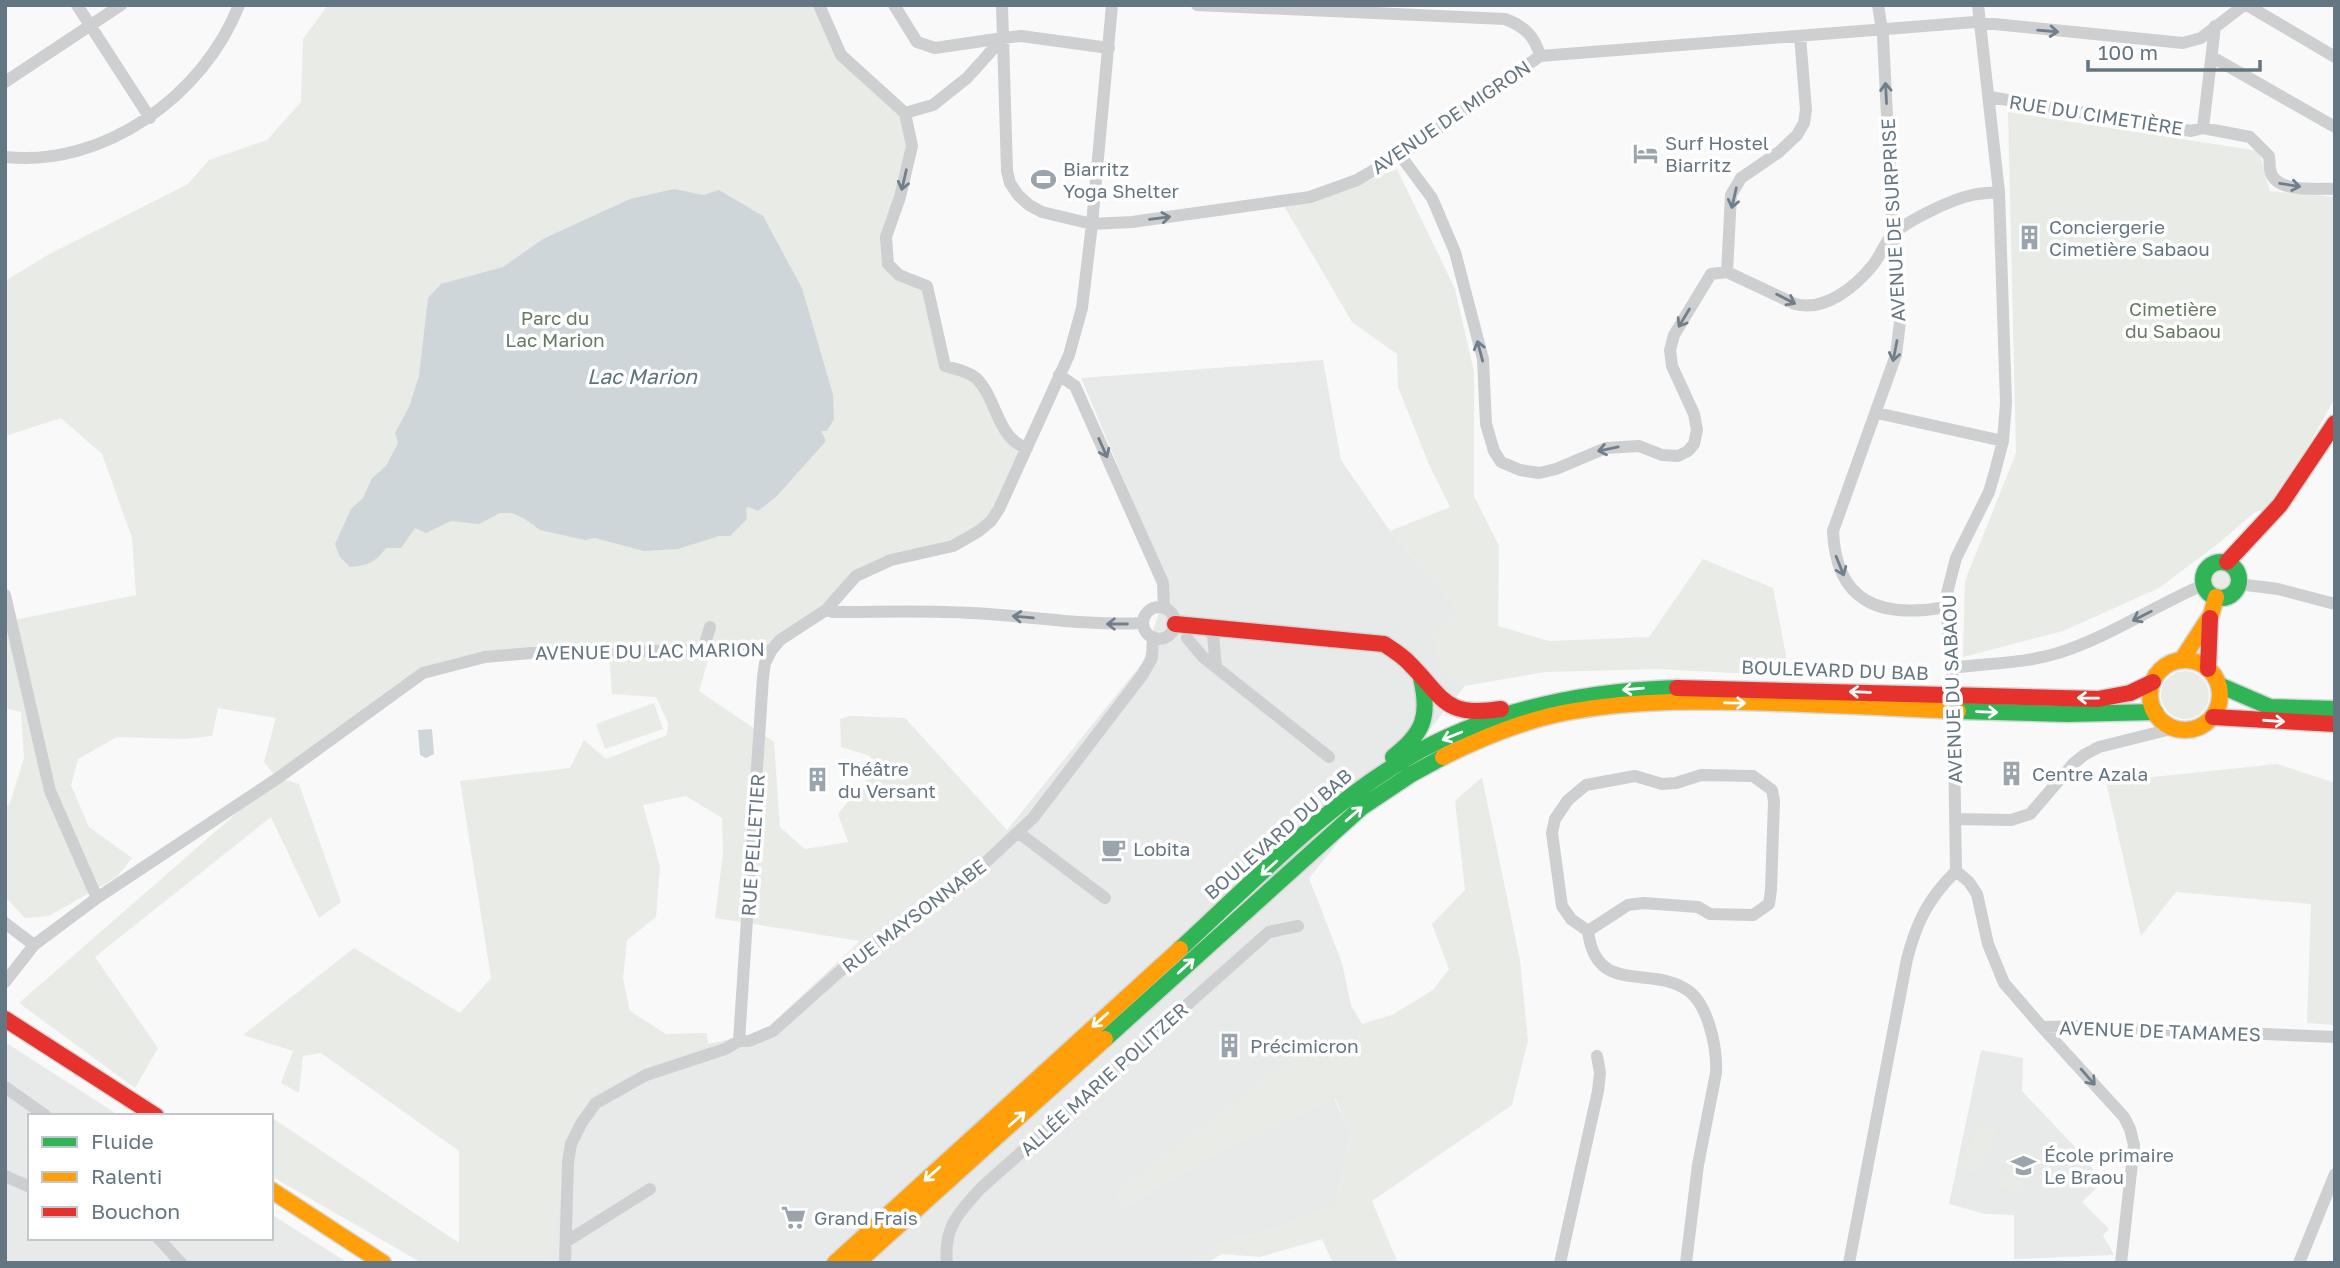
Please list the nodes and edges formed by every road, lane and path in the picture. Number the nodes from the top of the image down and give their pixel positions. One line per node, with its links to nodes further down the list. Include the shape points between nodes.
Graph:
1 (77, 5): 13 (street)
2 (121, 5): 13 (street)
3 (239, 5): 25 (street, via 222,40 190,80)
4 (818, 5): 24 (street, via 841,55)
5 (894, 5): 17 (street, via 917,42 935,48)
6 (1002, 5): 17 (street, AVENUE DE MIGRON)
7 (1112, 5): 18 (street, AVENUE DU LAC MARION)
8 (1196, 5): 19 (street, via 1504,19 1519,24 1537,41)
9 (1878, 5): 15 (street, AVENUE DE SURPRISE)
10 (1978, 5): 12 (street, AVENUE DU SABAOU)
11 (2246, 5): 14 (street, AVENUE DE MIGRON); 21 (street)
12 (1980, 23): 14 (street, AVENUE DE MIGRON, one-way to 14, via 2183,43 2201,38); 15 (street, AVENUE DE MIGRON); 23 (street, AVENUE DU SABAOU)
13 (92, 25): 22 (street); 25 (street)
14 (2215, 26): 20 (street)
15 (1882, 30): 16 (street, AVENUE DE MIGRON); 33 (street, AVENUE DE SURPRISE, one-way to 15)
16 (1800, 36): 19 (street, AVENUE DE MIGRON); 34 (street, one-way to 34, via 1804,124 1779,152 1741,178 1731,195)
17 (1003, 38): 18 (street, via 1021,36); 24 (street, via 967,78 933,105); 32 (street, AVENUE DE MIGRON, via 1010,183 1029,205 1042,212)
18 (1109, 48): 32 (street, AVENUE DU LAC MARION)
19 (1540, 56): 28 (street, AVENUE DE MIGRON)
20 (2212, 57): 26 (street); 27 (street)
21 (2335, 57)
22 (5, 82)
23 (1990, 97): 27 (street, RUE DU CIMETIÈRE, via 2191,131); 31 (street, AVENUE DU SABAOU)
24 (905, 113): 39 (street, one-way to 39, via 912,146 886,237 888,264 899,275 927,286 945,366 976,379 1009,437)
25 (150, 118): 29 (street, via 103,142 59,155)
26 (2335, 127)
27 (2203, 128): 30 (street, RUE DU CIMETIÈRE, one-way to 30, via 2250,137 2269,156 2270,172 2284,186)
28 (1400, 155): 32 (street, AVENUE DE MIGRON, one-way to 28, via 1310,197 1357,180); 34 (street, one-way to 28, via 1711,274 1672,342 1672,366 1697,430 1688,451 1678,456 1639,446 1606,447 1556,469 1539,473 1520,470 1501,462 1494,451 1486,424 1483,359 1464,281 1432,198)
29 (5, 157)
30 (2335, 189)
31 (1999, 192): 33 (street, via 1970,195); 38 (street, AVENUE DU SABAOU, via 2006,403)
32 (1093, 225): 35 (street, AVENUE DU LAC MARION, via 1077,333)
33 (1893, 234): 34 (street, one-way to 33, via 1806,307 1845,291 1873,265); 36 (street, AVENUE DE SURPRISE, one-way to 36, via 1900,322 1896,355)
34 (1727, 272)
35 (1059, 375): 39 (street, AVENUE DU LAC MARION); 47 (street, one-way to 47, via 1075,386 1163,583)
36 (1877, 412): 38 (street); 46 (street, AVENUE DE SURPRISE, one-way to 46, via 1833,531 1840,570 1853,592 1872,604 1920,611)
37 (2335, 423): 40 (main road, via 2280,505)
38 (2003, 441): 46 (street, AVENUE DU SABAOU, via 1989,492 1950,575)
39 (1027, 448): 48 (street, AVENUE DU LAC MARION, via 999,509 979,531 953,546 872,567 856,576)
40 (2227, 562): 41 (main road, via 2237,571); 42 (main road, via 2206,568)
41 (2238, 584): 44 (main road, via 2233,594); 45 (street)
42 (2203, 585): 44 (main road); 60 (street, one-way to 60, via 2092,641 2057,653)
43 (5, 595): 76 (street, via 50,791)
44 (2216, 597): 49 (main road)
45 (2335, 604)
46 (1946, 607): 60 (street, AVENUE DU SABAOU)
47 (1164, 608): 50 (street, via 1150,610); 52 (street, via 1172,614)
48 (826, 610): 50 (street, one-way to 48); 57 (street, AVENUE DU LAC MARION)
49 (2210, 615): 58 (main road); 61 (main road)
50 (1143, 623): 54 (street)
51 (710, 627): 56 (street)
52 (1173, 629): 53 (main road); 54 (street, via 1165,637); 55 (main road)
53 (1209, 631): 55 (main road); 59 (street); 62 (main road, via 1231,629 1384,644)
54 (1153, 637): 74 (street, RUE MAYSONNABE, via 1153,658 1143,674)
55 (1187, 638): 59 (street)
56 (703, 650): 57 (street, AVENUE DU LAC MARION); 76 (street, AVENUE DU LAC MARION, via 531,653 485,657 422,673 278,778)
57 (771, 651): 86 (street, RUE PELLETIER, via 763,677)
58 (2183, 658): 61 (main road); 63 (main road, via 2166,666)
59 (1216, 667): 71 (street)
60 (1952, 668): 73 (street, AVENUE DU SABAOU, bridge)
61 (2208, 669): 64 (main road)
62 (1421, 677): 66 (main road, via 1450,707); 72 (main road, via 1426,698 1419,734 1371,771)
63 (2153, 682): 66 (main road, BOULEVARD DU BAB, one-way to 66, via 2130,693 2098,699 1640,688); 67 (main road)
64 (2219, 685): 65 (main road, via 2270,707); 68 (main road)
65 (2335, 709)
66 (1516, 710): 72 (main road, BOULEVARD DU BAB, one-way to 72, via 1410,757)
67 (2155, 712): 70 (main road); 102 (main road, BOULEVARD DU BAB, one-way to 67, via 1363,807 1433,760 1479,739 1567,712 1645,703 2057,714)
68 (2213, 717): 69 (main road, one-way to 69); 70 (main road, via 2196,729)
69 (2335, 724)
70 (2175, 728): 73 (street, via 2099,747 2073,764 2030,814 2011,820)
71 (1329, 757)
72 (1323, 818): 101 (main road, BOULEVARD DU BAB, one-way to 101)
73 (1956, 819): 75 (street, AVENUE DU SABAOU)
74 (1019, 833): 77 (street); 86 (street, RUE MAYSONNABE, via 944,898 857,956 773,1031)
75 (1955, 871): 84 (street, AVENUE DE TAMAMES, via 1976,894 1988,944 2004,983); 106 (street, via 1938,889 1915,928)
76 (97, 898): 81 (street, AVENUE DU LAC MARION)
77 (1105, 898)
78 (5, 923): 81 (street)
79 (1298, 926): 103 (street, ALLÉE MARIE POLITZER, via 1269,932 981,1188 955,1216 945,1245)
80 (1588, 930): 80 (street, via 1628,905 1643,903 1698,908 1710,914 1762,911 1769,904 1771,890 1772,790 1754,776 1701,775 1662,784 1635,776 1586,785 1568,800 1552,832 1562,906); 105 (street, via 1590,949 1610,970 1678,985 1704,1009 1717,1060)
81 (34, 945): 82 (street, AVENUE DU LAC MARION)
82 (5, 982)
83 (5, 1019): 90 (main road)
84 (2042, 1027): 85 (street, AVENUE DE TAMAMES); 107 (street, one-way to 107, via 2130,1129 2134,1145)
85 (2335, 1037)
86 (739, 1041): 97 (street, RUE MAYSONNABE, via 646,1075 596,1103 571,1144)
87 (1597, 1056): 104 (street, via 1598,1091)
88 (5, 1087): 89 (street)
89 (43, 1114)
90 (153, 1114)
91 (2335, 1174): 108 (street)
92 (5, 1177): 93 (street)
93 (28, 1185)
94 (650, 1189): 97 (street)
95 (273, 1191): 99 (main road)
96 (160, 1240): 98 (street)
97 (567, 1241): 100 (street, RUE MAYSONNABE)
98 (180, 1263)
99 (383, 1263)
100 (565, 1263)
101 (835, 1263)
102 (857, 1263)
103 (947, 1263)
104 (1560, 1263)
105 (1686, 1263)
106 (1849, 1263)
107 (2121, 1263)
108 (2299, 1263)

